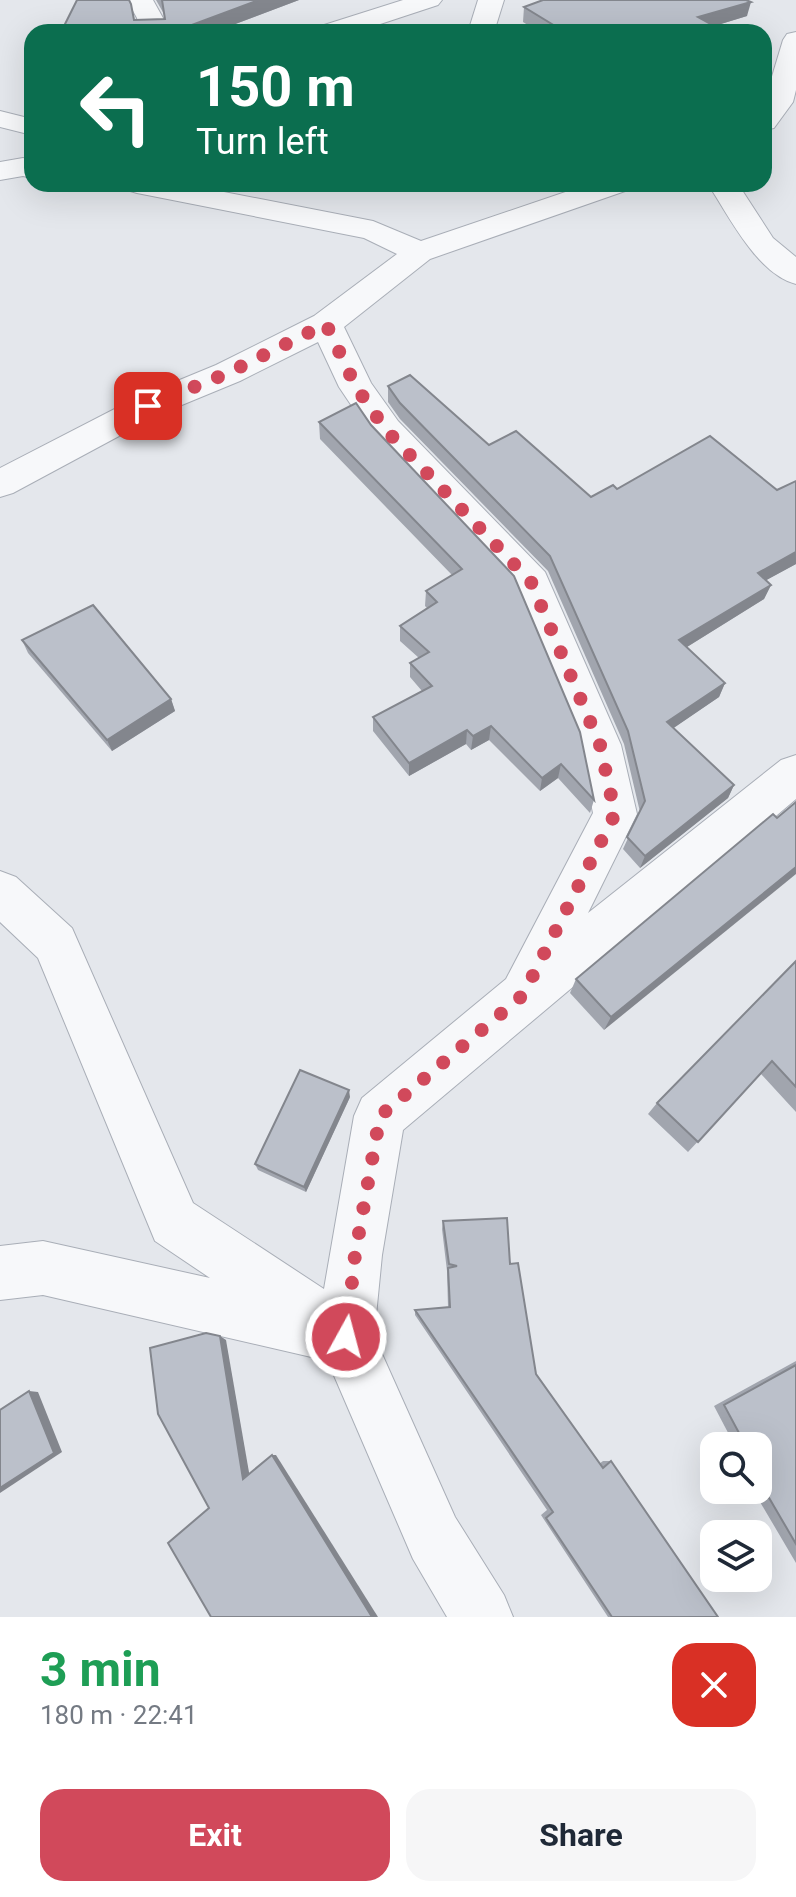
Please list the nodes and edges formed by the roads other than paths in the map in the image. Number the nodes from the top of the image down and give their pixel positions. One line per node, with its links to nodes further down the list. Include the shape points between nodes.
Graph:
1 (140, 0): 4 (street)
2 (429, 0): 5 (street)
3 (491, 0): 6 (street)
4 (151, 24)
5 (355, 24)
6 (484, 24)
7 (796, 40): 8 (street)
8 (772, 111)
9 (0, 119): 10 (street)
10 (24, 125)
11 (24, 167): 12 (street)
12 (0, 171)
13 (178, 192): 16 (street, via 373,230)
14 (595, 192): 16 (street)
15 (728, 192): 17 (street, via 762,244)
16 (419, 252): 18 (street)
17 (796, 274)
18 (326, 324): 19 (street, via 148,406); 22 (street, via 356,387 386,430 531,582 600,745 615,814)
19 (0, 484)
20 (796, 773): 22 (street)
21 (0, 892): 24 (street, via 55,943 174,1222)
22 (523, 995): 24 (street, via 380,1116)
23 (0, 1273): 24 (street, via 43,1268)
24 (346, 1337): 25 (street, via 434,1538)
25 (482, 1617)

